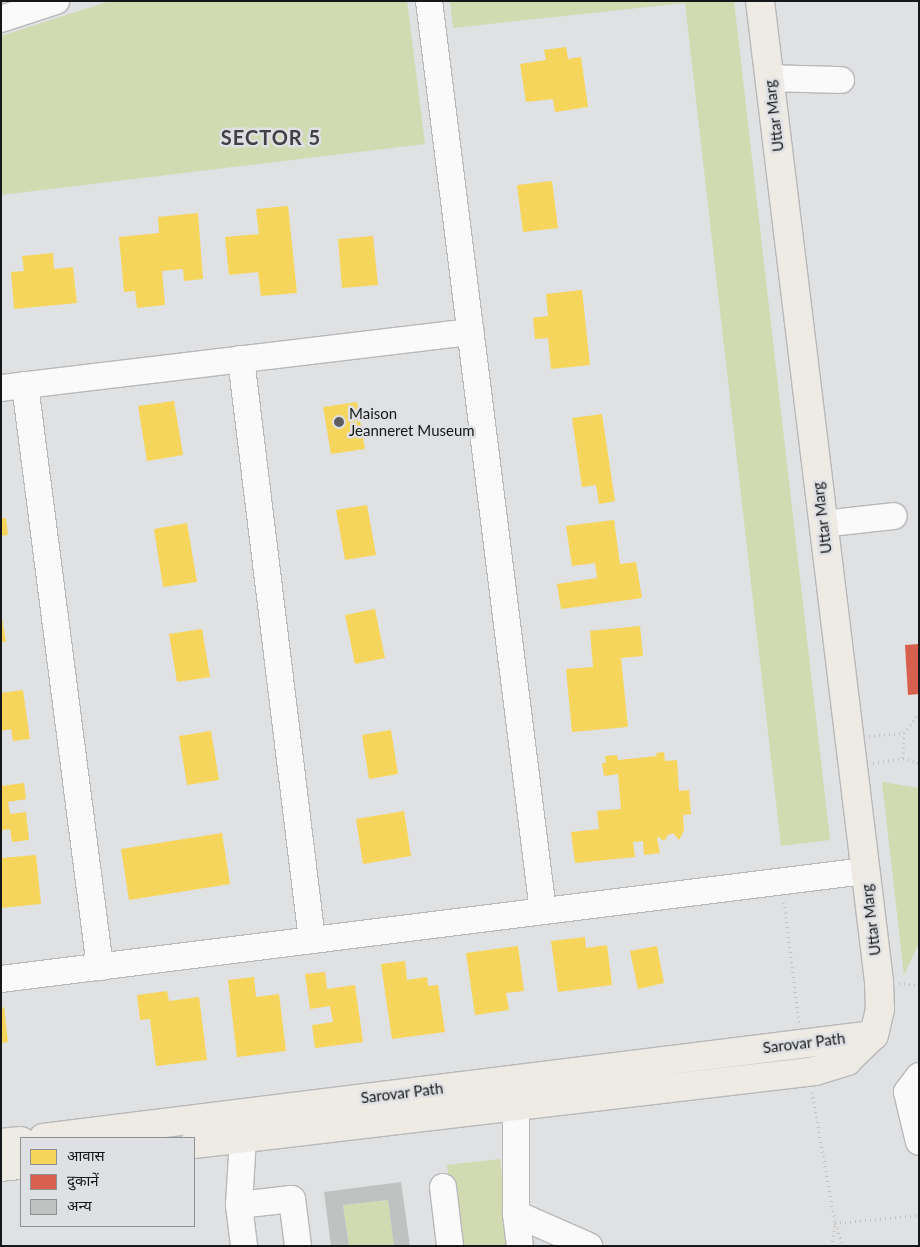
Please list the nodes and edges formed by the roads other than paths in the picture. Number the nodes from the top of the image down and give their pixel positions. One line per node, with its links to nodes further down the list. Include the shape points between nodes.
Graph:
1 (56, 1): 4 (street)
2 (429, 1): 7 (street)
3 (760, 1): 5 (main road, Uttar Marg)
4 (1, 19)
5 (770, 78): 6 (street); 11 (main road, Uttar Marg)
6 (841, 80)
7 (471, 332): 8 (street); 13 (street)
8 (241, 359): 9 (street); 14 (street)
9 (13, 386): 15 (street)
10 (894, 516): 11 (street)
11 (823, 524): 12 (main road, Uttar Marg)
12 (865, 871): 13 (street); 17 (main road, Uttar Marg, via 879,982 880,1009)
13 (543, 911): 14 (street)
14 (312, 940): 15 (street)
15 (100, 967): 16 (street)
16 (1, 979)
17 (874, 1035): 19 (main road, Sarovar Path, via 847,1061 815,1071); 20 (main road, Sarovar Path)
18 (919, 1076): 23 (street, via 907,1092)
19 (516, 1106): 21 (main road, Sarovar Path); 30 (street)
20 (51, 1137)
21 (243, 1139): 25 (main road, Sarovar Path); 29 (street)
22 (20, 1141): 24 (main road)
23 (919, 1142)
24 (1, 1144)
25 (195, 1144)
26 (20, 1165): 27 (main road)
27 (1, 1167)
28 (443, 1187): 33 (street)
29 (239, 1205): 31 (street); 32 (street, via 292,1199)
30 (516, 1214): 34 (street); 35 (street)
31 (244, 1246)
32 (298, 1246)
33 (450, 1246)
34 (520, 1246)
35 (589, 1246)

